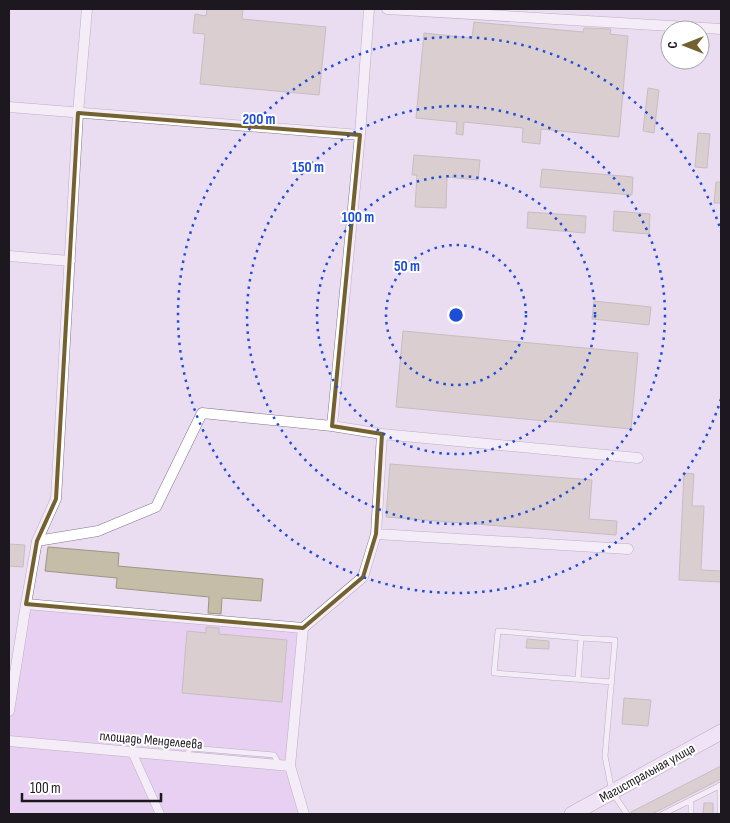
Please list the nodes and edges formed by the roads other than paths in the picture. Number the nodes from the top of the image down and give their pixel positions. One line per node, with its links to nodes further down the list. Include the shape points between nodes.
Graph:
1 (87, 9): 6 (street)
2 (368, 9): 7 (street)
3 (387, 9): 4 (street)
4 (721, 29)
5 (9, 108): 6 (street)
6 (78, 113): 7 (street); 9 (street)
7 (360, 135): 10 (street)
8 (9, 256): 9 (street)
9 (70, 260): 14 (street, via 56,499)
10 (332, 426): 11 (street); 14 (street, via 202,413 156,507 98,531)
11 (382, 434): 12 (street); 13 (street)
12 (638, 458)
13 (376, 534): 15 (street); 17 (street, via 363,577)
14 (37, 540): 16 (street)
15 (628, 549)
16 (26, 604): 17 (street); 19 (street)
17 (303, 628): 26 (street)
18 (581, 638): 20 (lane); 20 (lane, via 498,631 494,673); 21 (lane, via 615,640)
19 (12, 664): 22 (street)
20 (578, 679): 21 (lane)
21 (612, 682): 28 (lane, via 605,756)
22 (9, 711)
23 (721, 732): 28 (main road, Магистральная улица)
24 (9, 741): 25 (street, площадь Менделеева, via 101,752)
25 (132, 752): 26 (street, площадь Менделеева); 30 (street)
26 (290, 766): 31 (street)
27 (721, 785): 29 (lane); 36 (lane)
28 (612, 792): 32 (main road, Магистральная улица); 33 (lane)
29 (691, 800): 34 (lane); 35 (lane)
30 (160, 814)
31 (304, 814)
32 (572, 814)
33 (627, 814)
34 (663, 814)
35 (691, 814)
36 (720, 814)

